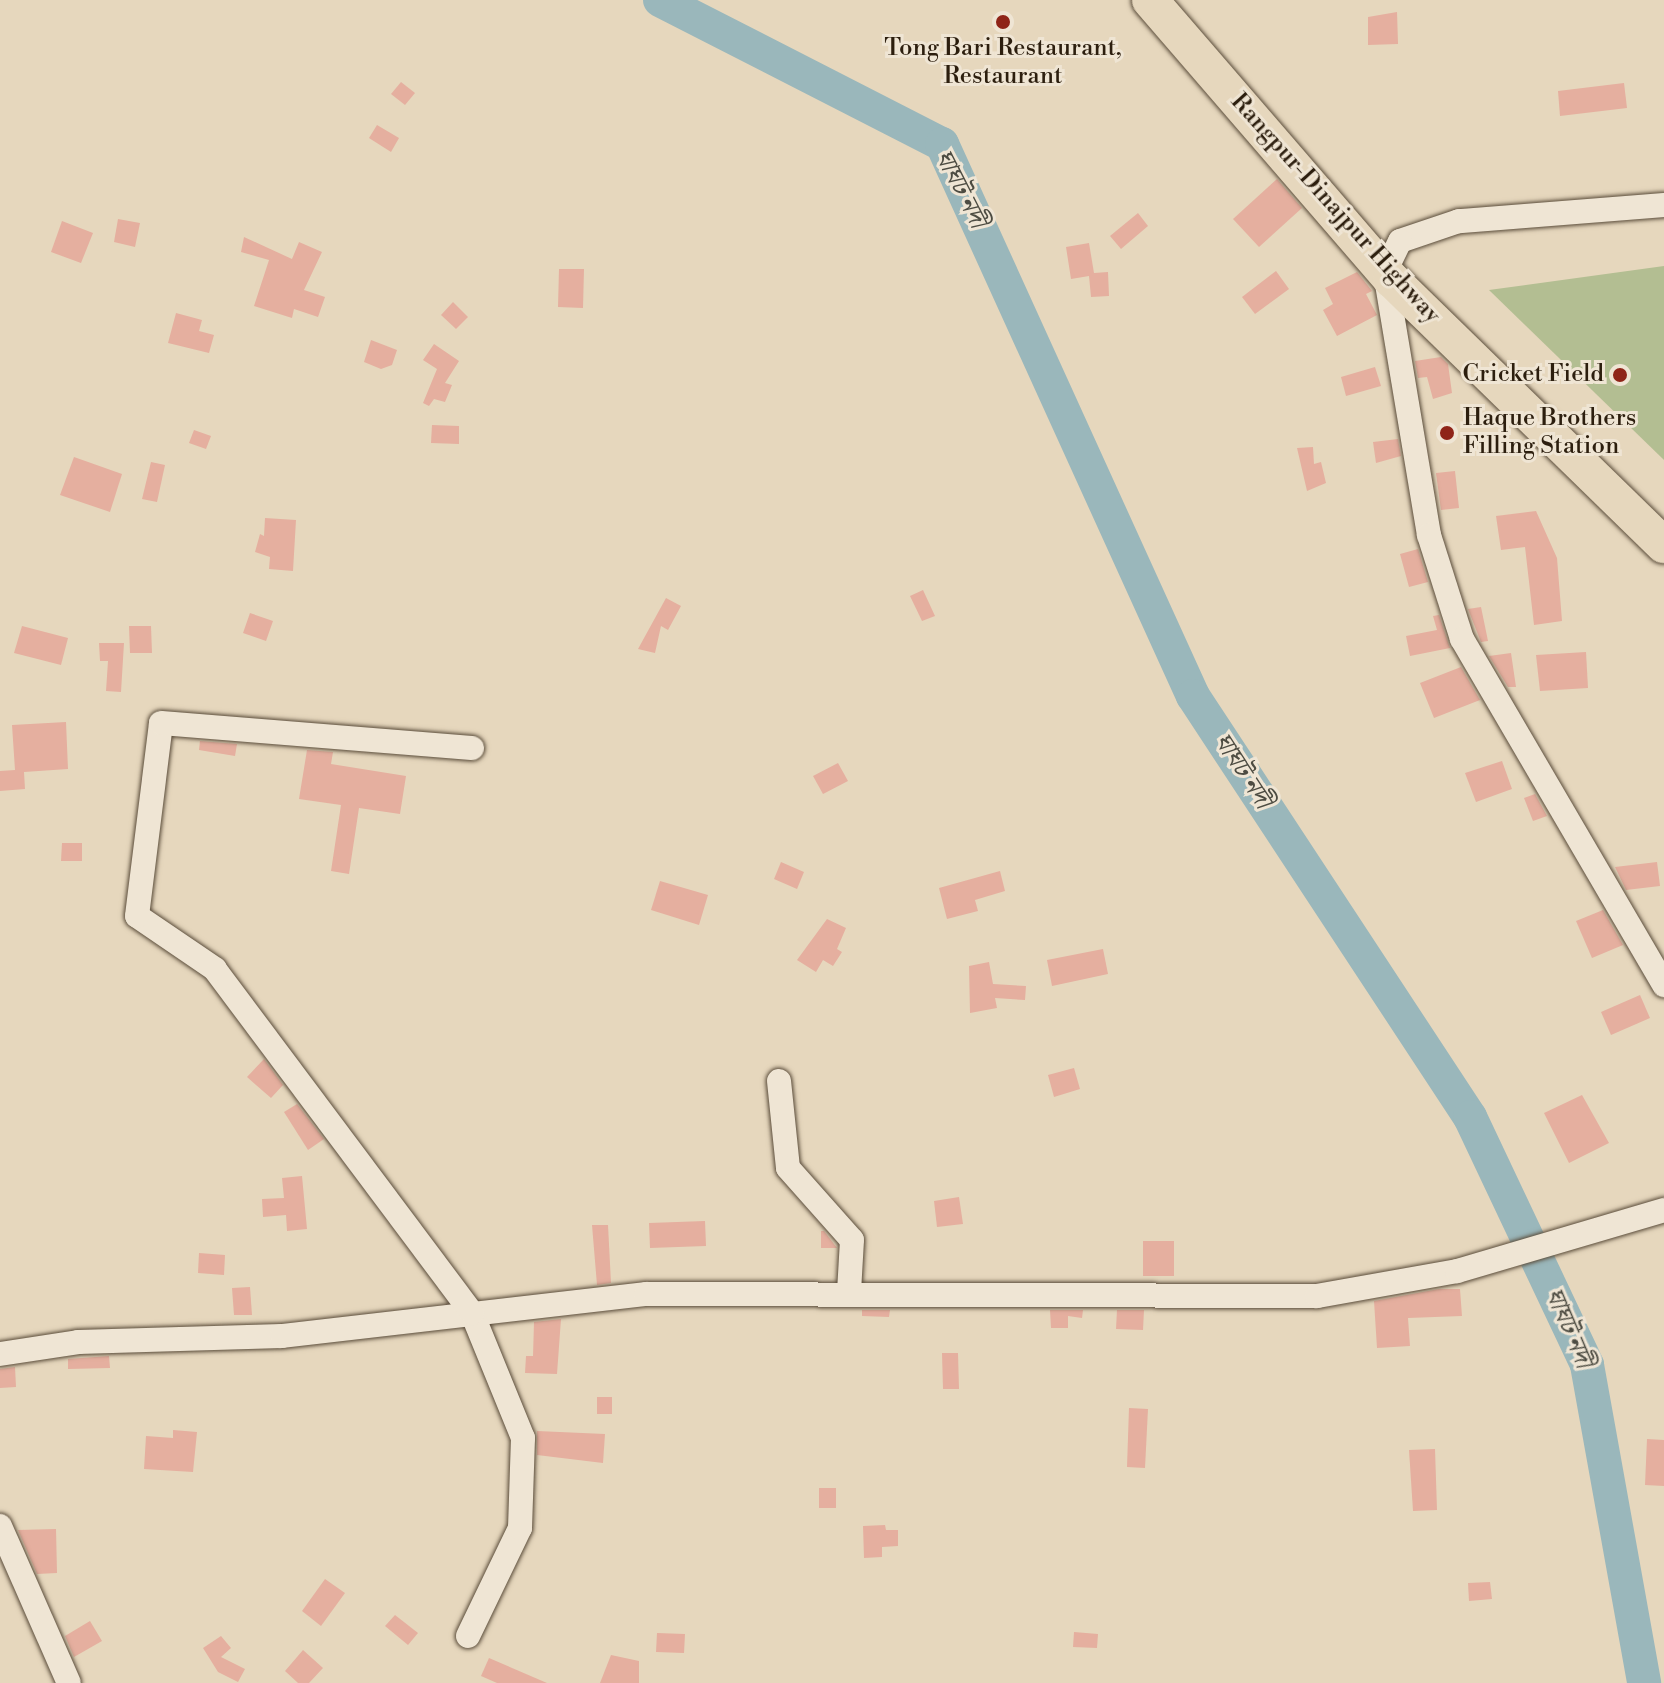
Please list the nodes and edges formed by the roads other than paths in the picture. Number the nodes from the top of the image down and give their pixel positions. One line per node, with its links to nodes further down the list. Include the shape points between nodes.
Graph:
1 (1150, 0): 3 (highway, Rangpur-Dinajpur Highway)
2 (1664, 205): 3 (street, via 1459,221 1400,241)
3 (1385, 272): 4 (highway, Rangpur-Dinajpur Highway); 6 (street, via 1429,535 1462,639)
4 (1664, 545)
5 (472, 748): 10 (street, via 161,723 137,916 215,969)
6 (1664, 985)
7 (779, 1081): 9 (street, via 788,1168 852,1240)
8 (1664, 1210): 9 (street, via 1457,1271 1317,1296)
9 (849, 1292): 10 (street, via 646,1294)
10 (472, 1313): 11 (street, via 282,1336 78,1342); 13 (street, via 523,1438 520,1528)
11 (0, 1354)
12 (0, 1526): 14 (street)
13 (468, 1636)
14 (69, 1683)

